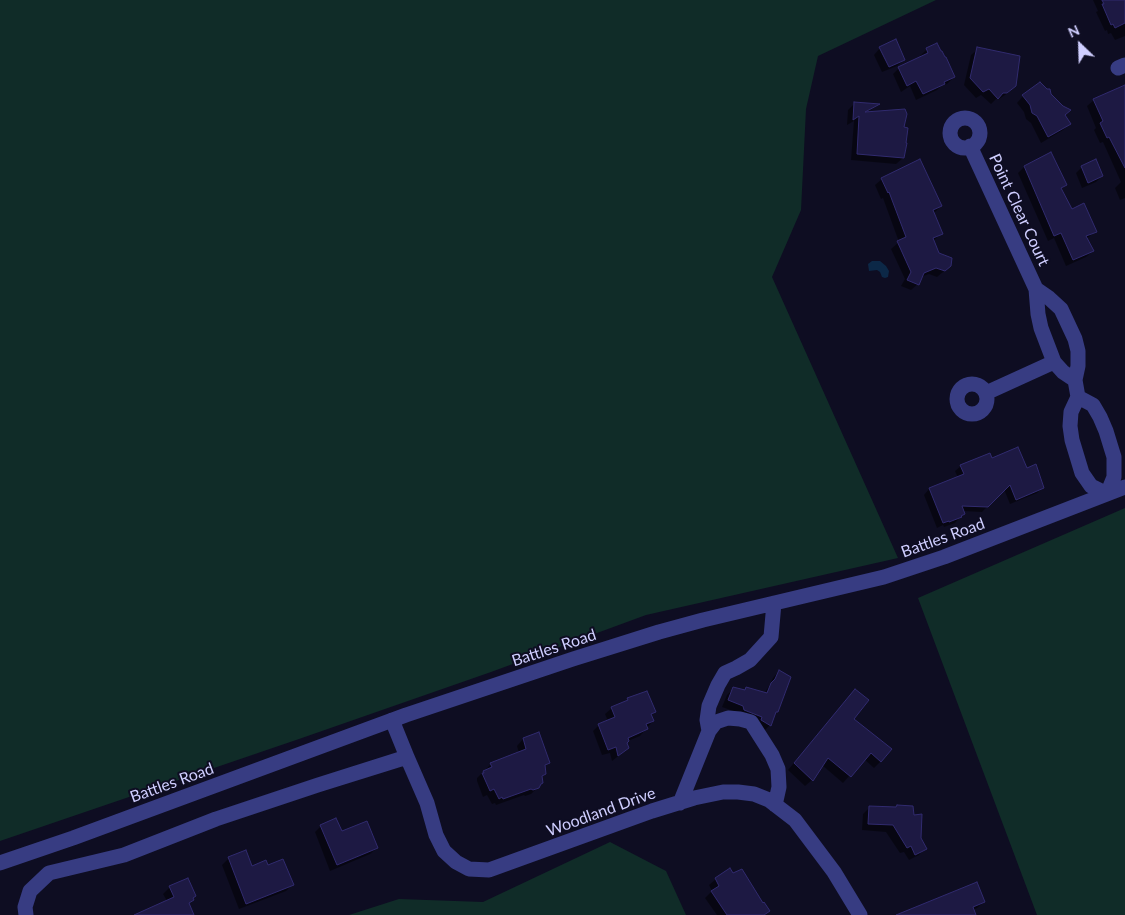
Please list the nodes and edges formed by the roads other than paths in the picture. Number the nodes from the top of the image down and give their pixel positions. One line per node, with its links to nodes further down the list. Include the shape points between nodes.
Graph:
1 (970, 146): 2 (street, Point Clear Court)
2 (1036, 289): 3 (street, Point Clear Court, via 1041,328); 4 (street, Point Clear Court, via 1060,309 1075,338 1078,366)
3 (1054, 362): 4 (street, Point Clear Court); 5 (street)
4 (1075, 380): 6 (street, Point Clear Court)
5 (986, 393)
6 (1078, 397): 8 (street, via 1093,405 1114,457 1114,477); 8 (street, Point Clear Court, via 1071,412 1072,440 1082,473 1091,486)
7 (1125, 487): 8 (street, Battles Road)
8 (1107, 494): 9 (street, Battles Road, via 884,577)
9 (774, 603): 10 (street, Battles Road, via 659,632); 11 (street, via 771,637 750,660 725,673 718,685 709,706)
10 (392, 720): 12 (street, Woodland Drive); 15 (street, Battles Road)
11 (709, 731): 13 (street); 14 (street, via 716,722 728,718 751,722 778,769)
12 (407, 757): 13 (street, Woodland Drive, via 444,851 469,869 489,870); 16 (street, via 216,819 124,855 50,873 30,891 24,907)
13 (680, 803): 14 (street, Woodland Drive, via 723,792 738,792 754,794)
14 (775, 805): 17 (street, Woodland Drive, via 805,832)
15 (0, 863)
16 (26, 915)
17 (860, 915)

